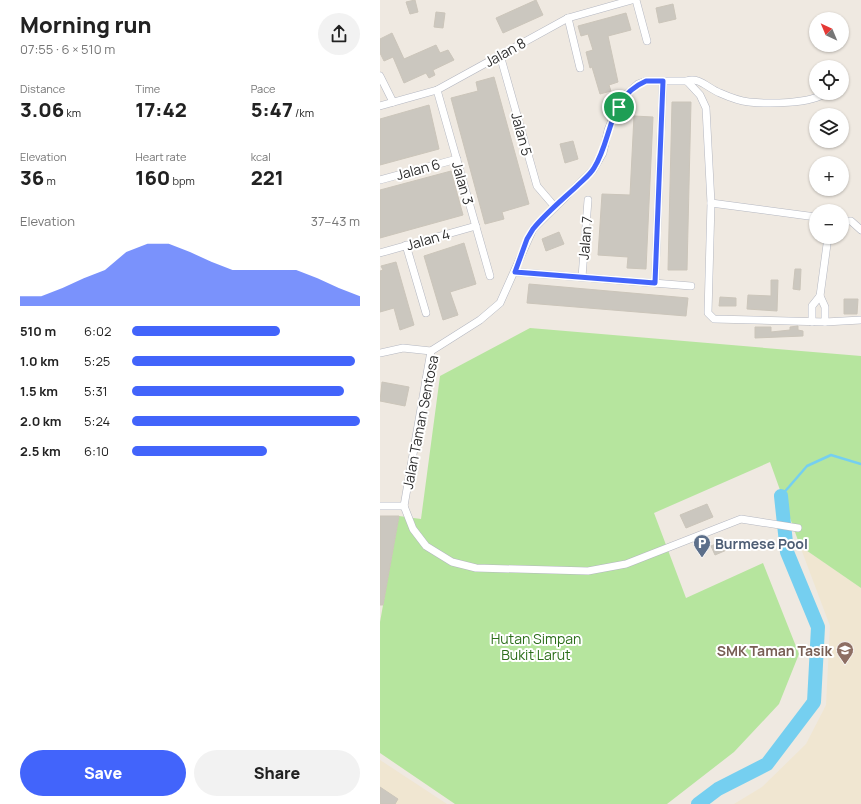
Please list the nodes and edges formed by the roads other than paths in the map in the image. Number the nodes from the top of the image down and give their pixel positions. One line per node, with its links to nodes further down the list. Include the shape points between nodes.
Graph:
1 (632, 0): 3 (street, Jalan 8)
2 (636, 0): 4 (street)
3 (568, 18): 5 (street, Jalan 8); 6 (street)
4 (647, 41)
5 (500, 55): 10 (street, Jalan 8); 18 (street, Jalan 5, via 536,186)
6 (580, 68)
7 (380, 76): 12 (street)
8 (663, 81): 9 (street, Jalan Taman Sentosa); 18 (street, Jalan Taman Sentosa, via 646,81 638,84 628,94 614,115 603,153 593,170); 29 (street)
9 (686, 81): 11 (street, Jalan Taman Sentosa, via 699,81 719,93 748,102 778,103); 17 (street, via 700,95 706,108)
10 (437, 90): 12 (street, Jalan 8); 14 (street, Jalan 3)
11 (809, 100)
12 (393, 102): 13 (street, Jalan 8)
13 (380, 106)
14 (457, 159): 15 (street, Jalan 6); 21 (street, Jalan 3)
15 (380, 180)
16 (588, 200): 28 (street, Jalan 7)
17 (711, 203): 19 (street); 35 (street, via 708,313 710,317)
18 (555, 207): 26 (street, Jalan Taman Sentosa, via 533,229)
19 (809, 216)
20 (849, 222): 22 (street)
21 (476, 226): 24 (street, Jalan 4); 27 (street, Jalan 3)
22 (861, 230)
23 (827, 244): 31 (street)
24 (406, 245): 25 (street, Jalan 4); 32 (street)
25 (380, 253)
26 (515, 272): 28 (street); 37 (street, Jalan Taman Sentosa, via 506,294 495,310)
27 (490, 276)
28 (582, 277): 29 (street)
29 (655, 283): 30 (street)
30 (691, 286)
31 (820, 296): 35 (street, via 812,306); 36 (street, via 825,307)
32 (426, 313)
33 (861, 316): 34 (street)
34 (861, 320): 36 (street)
35 (812, 322): 36 (street)
36 (825, 322)
37 (431, 351): 38 (street, via 404,348); 40 (street, Jalan Taman Sentosa)
38 (380, 354)
39 (380, 506): 40 (street, Jalan Taman Sentosa)
40 (404, 506): 41 (street, via 413,529 426,546 452,562 476,568 588,571 626,564 741,519)
41 (798, 528)

